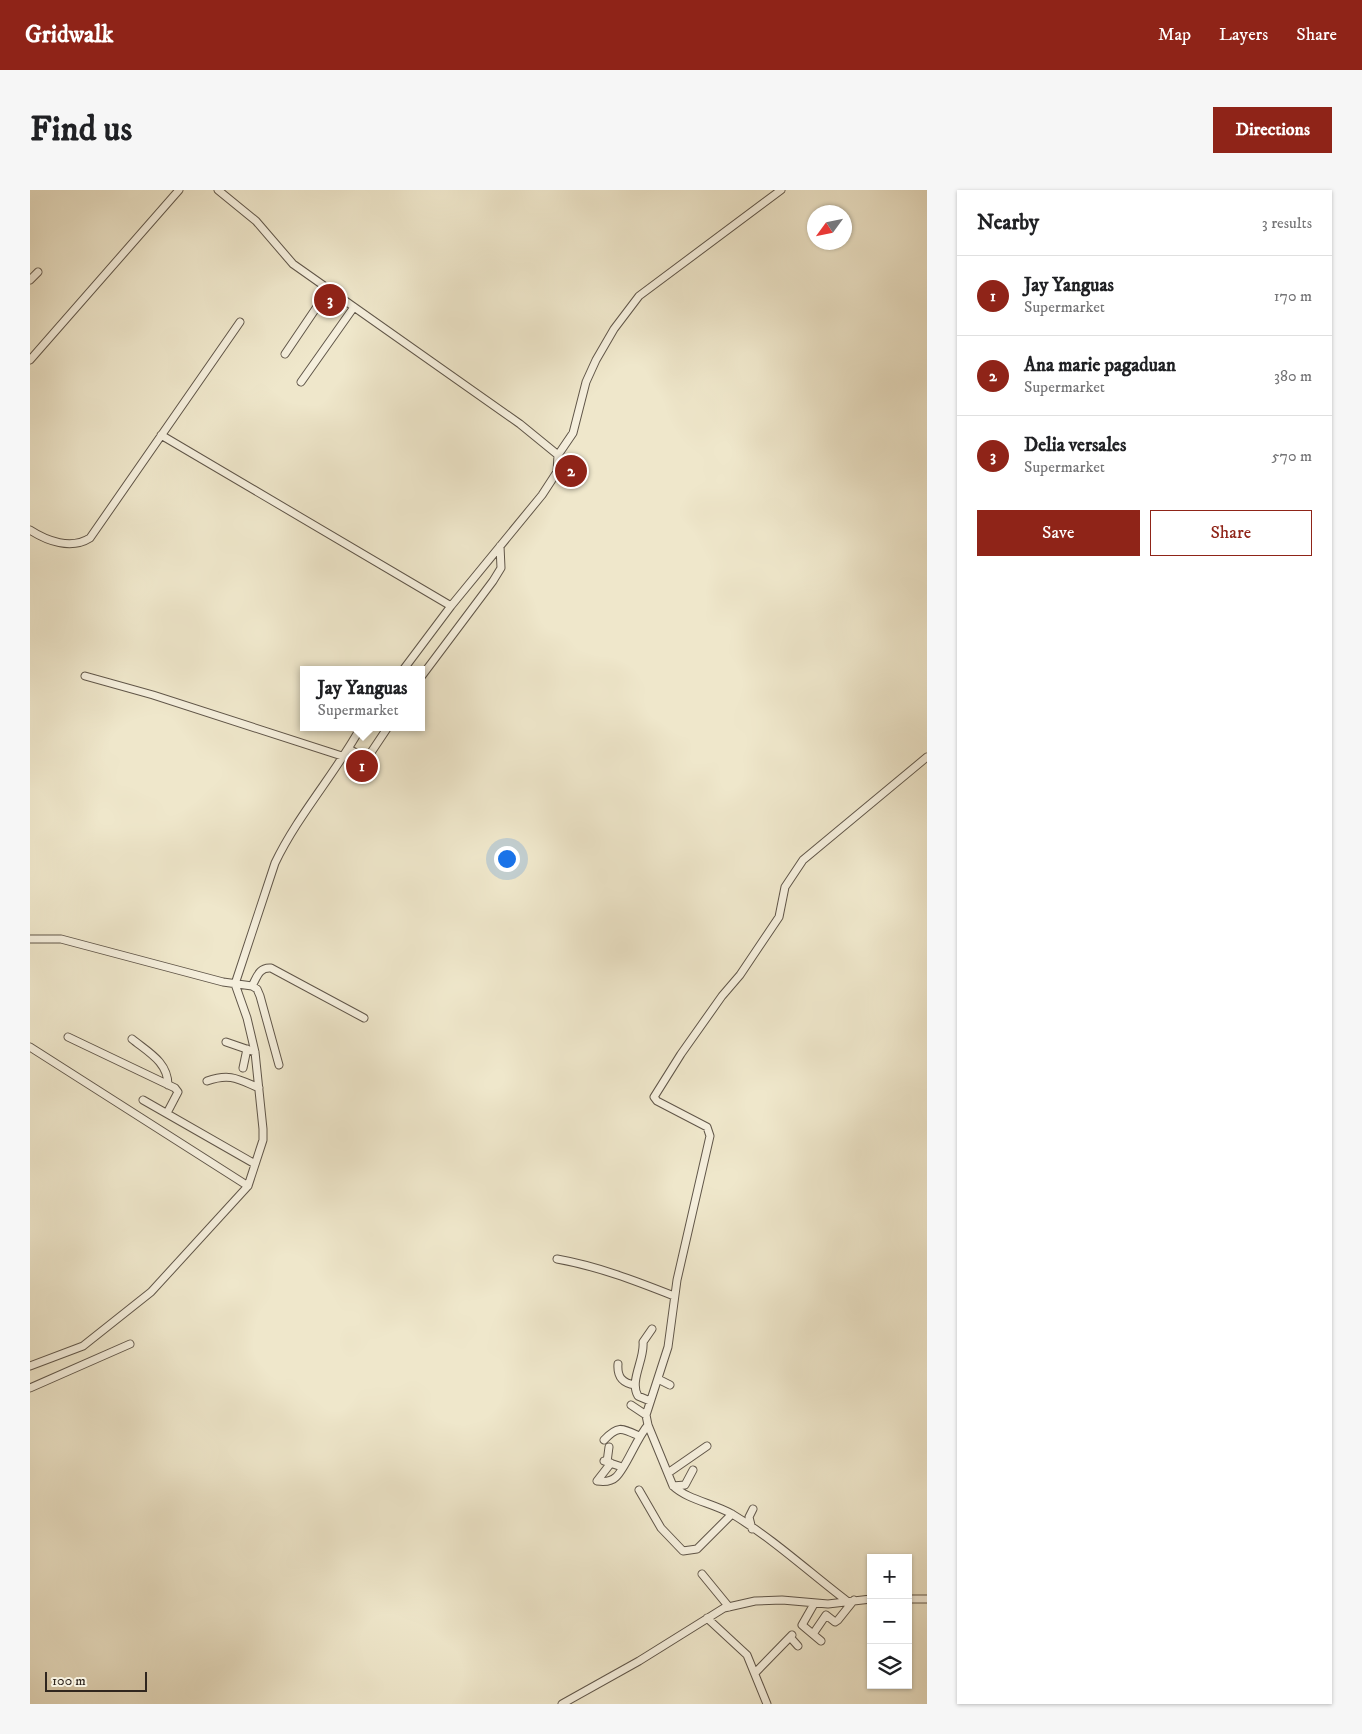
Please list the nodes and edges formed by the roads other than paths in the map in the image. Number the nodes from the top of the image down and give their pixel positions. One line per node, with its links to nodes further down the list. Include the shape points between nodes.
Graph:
1 (179, 190): 10 (street)
2 (218, 190): 6 (street, via 256,221 293,264)
3 (781, 190): 13 (street, via 639,296 596,360 586,382 573,433)
4 (38, 272): 5 (street)
5 (30, 280)
6 (329, 289): 7 (street); 9 (street)
7 (354, 307): 11 (street); 13 (street, via 520,424)
8 (240, 322): 12 (street)
9 (285, 354)
10 (30, 360)
11 (301, 382)
12 (161, 435): 14 (street, via 90,538 76,545 65,544); 16 (street)
13 (558, 455): 15 (street, via 557,472 552,480)
14 (30, 530)
15 (500, 546): 16 (street); 18 (street, via 502,562 497,575 469,616)
16 (451, 606): 17 (street)
17 (406, 666)
18 (425, 670)
19 (85, 676): 23 (street)
20 (359, 731): 22 (street)
21 (385, 731): 22 (street, via 368,757)
22 (349, 749): 23 (street)
23 (345, 757): 26 (street, via 275,862)
24 (927, 757): 45 (street, via 802,860 785,886 780,917 655,1094 657,1101 704,1124 710,1132)
25 (30, 939): 26 (street, via 61,938)
26 (235, 984): 27 (street); 34 (street)
27 (252, 986): 28 (street, via 260,970 271,968); 35 (street, via 260,996)
28 (364, 1018)
29 (68, 1037): 38 (street)
30 (132, 1039): 38 (street, via 163,1065 168,1074)
31 (226, 1042): 33 (street)
32 (30, 1047): 43 (street)
33 (247, 1049): 34 (street); 36 (street)
34 (255, 1052): 39 (street)
35 (279, 1065)
36 (242, 1068)
37 (207, 1081): 39 (street, via 224,1076)
38 (168, 1084): 41 (street, via 178,1092)
39 (259, 1088): 42 (street, via 263,1140)
40 (142, 1100): 41 (street)
41 (167, 1113): 42 (street)
42 (255, 1164): 43 (street)
43 (248, 1186): 49 (street, via 151,1292 82,1346)
44 (557, 1259): 45 (street, via 632,1280)
45 (674, 1296): 50 (street, via 668,1347)
46 (652, 1329): 51 (street, via 643,1342 644,1351)
47 (130, 1344): 53 (street)
48 (618, 1364): 51 (street, via 620,1379)
49 (30, 1366)
50 (658, 1379): 52 (street); 54 (street)
51 (635, 1385): 54 (street, via 638,1396)
52 (670, 1385)
53 (30, 1388)
54 (650, 1401): 56 (street)
55 (631, 1406): 56 (street)
56 (646, 1415): 57 (street)
57 (648, 1425): 58 (street); 65 (street)
58 (638, 1436): 59 (street, via 620,1429 614,1430); 63 (street)
59 (604, 1440)
60 (707, 1446): 65 (street)
61 (609, 1448): 62 (street)
62 (607, 1462): 63 (street); 63 (street, via 597,1481 614,1479)
63 (622, 1467)
64 (694, 1470): 66 (street, via 685,1485)
65 (668, 1473): 66 (street)
66 (673, 1486): 69 (street)
67 (639, 1490): 69 (street, via 661,1528 683,1551 697,1549)
68 (753, 1509): 70 (street, via 749,1517)
69 (732, 1514): 70 (street)
70 (752, 1529): 75 (street)
71 (702, 1574): 77 (street)
72 (867, 1599): 75 (street)
73 (912, 1599): 74 (street)
74 (927, 1599)
75 (850, 1600): 76 (street); 79 (street, via 838,1620 835,1622 826,1615)
76 (814, 1604): 77 (street, via 782,1600); 79 (street, via 802,1624)
77 (729, 1607): 78 (street)
78 (707, 1618): 82 (street, via 747,1655); 83 (street)
79 (813, 1634): 80 (street)
80 (821, 1641)
81 (798, 1646): 82 (street, via 791,1636)
82 (755, 1673): 84 (street)
83 (562, 1704)
84 (767, 1704)

